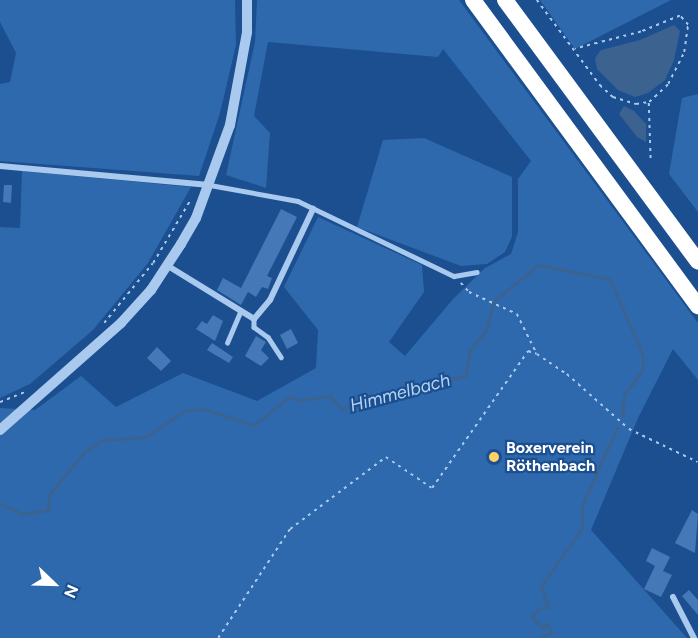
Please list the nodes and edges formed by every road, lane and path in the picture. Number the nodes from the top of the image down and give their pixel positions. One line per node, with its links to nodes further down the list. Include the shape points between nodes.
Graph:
1 (247, 0): 9 (street, via 239,84)
2 (473, 0): 15 (highway)
3 (504, 0): 11 (highway)
4 (537, 0): 5 (path)
5 (575, 50): 6 (path, via 613,97 636,104); 6 (path, via 685,18 688,32 676,71 662,93)
6 (649, 102): 7 (path)
7 (651, 162)
8 (0, 166): 9 (street)
9 (204, 184): 10 (lane, via 273,195); 12 (street, via 196,218); 18 (path, via 153,263)
10 (313, 209): 14 (lane); 17 (street, via 270,300)
11 (698, 262)
12 (168, 266): 16 (street); 24 (street, via 136,308 100,345)
13 (477, 272): 14 (lane)
14 (454, 276): 20 (path, via 469,292 517,314)
15 (698, 306)
16 (240, 312): 17 (street); 19 (lane)
17 (254, 318): 21 (lane, via 254,327 268,337)
18 (101, 326)
19 (227, 343)
20 (537, 354): 25 (path, via 567,374 629,429); 27 (path, via 528,351 432,488 386,457 290,529)
21 (281, 357)
22 (30, 390): 23 (path)
23 (0, 402)
24 (0, 430)
25 (698, 462)
26 (673, 597): 28 (street)
27 (218, 638)
28 (694, 638)

